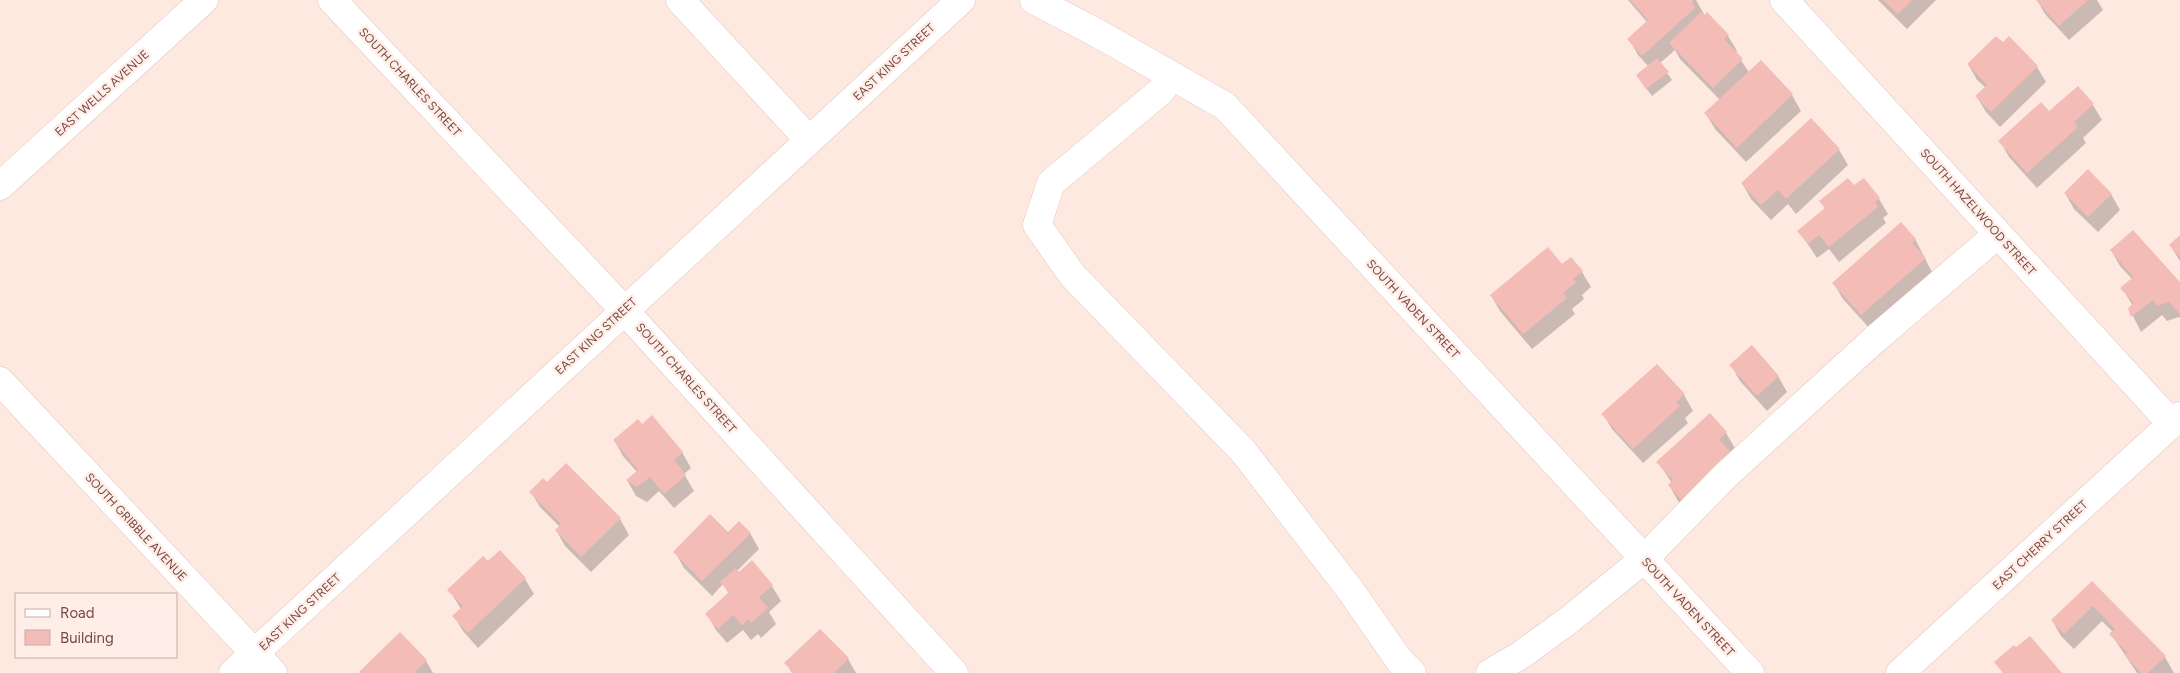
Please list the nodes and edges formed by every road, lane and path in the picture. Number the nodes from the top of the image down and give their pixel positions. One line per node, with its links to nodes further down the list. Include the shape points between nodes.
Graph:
1 (204, 0): 9 (street, EAST WELLS AVENUE)
2 (332, 0): 11 (street, SOUTH CHARLES STREET)
3 (680, 0): 8 (street)
4 (961, 0): 8 (street, EAST KING STREET)
5 (1034, 0): 7 (street, SOUTH VADEN STREET)
6 (1784, 0): 10 (street, SOUTH HAZELWOOD STREET)
7 (1171, 75): 14 (street, SOUTH VADEN STREET, via 1225,106); 19 (street, via 1161,91 1051,184 1037,225 1079,283 1243,451)
8 (809, 140): 11 (street, EAST KING STREET)
9 (0, 186)
10 (1998, 234): 13 (street, SOUTH HAZELWOOD STREET); 14 (street, via 1874,340 1725,476)
11 (624, 310): 15 (street, EAST KING STREET); 18 (street, SOUTH CHARLES STREET)
12 (0, 381): 15 (street, SOUTH GRIBBLE AVENUE)
13 (2176, 420): 22 (street, EAST CHERRY STREET)
14 (1644, 559): 20 (street, via 1569,620); 21 (street, SOUTH VADEN STREET)
15 (255, 653): 16 (street, EAST KING STREET); 17 (street, SOUTH GRIBBLE AVENUE)
16 (233, 673)
17 (273, 673)
18 (954, 673)
19 (1412, 673)
20 (1490, 673)
21 (1750, 673)
22 (1900, 673)

